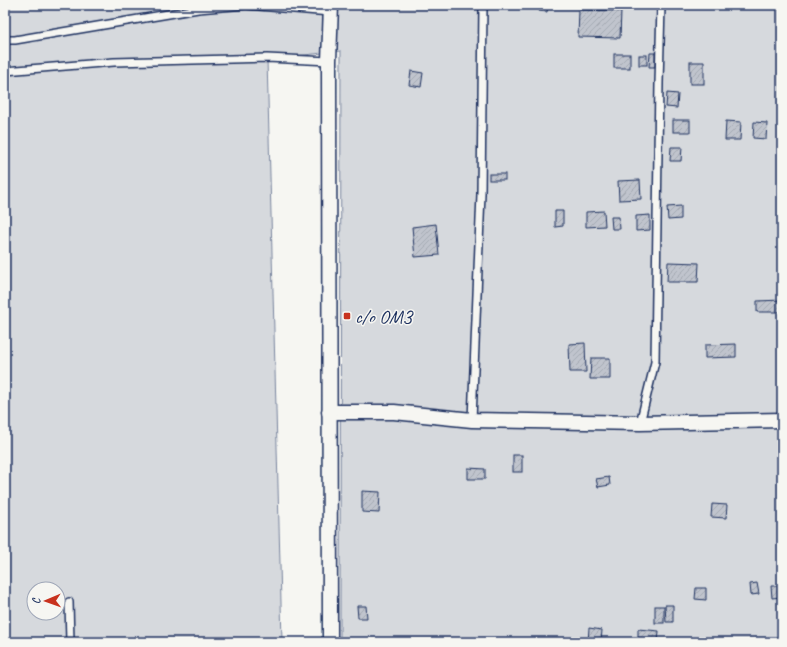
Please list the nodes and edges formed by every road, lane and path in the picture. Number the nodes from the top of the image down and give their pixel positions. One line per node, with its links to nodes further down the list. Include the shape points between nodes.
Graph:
1 (246, 5): 4 (lane); 5 (lane, via 198,9)
2 (483, 5): 9 (lane, via 481,194)
3 (662, 5): 11 (lane, via 655,362)
4 (331, 8): 6 (street)
5 (5, 40)
6 (328, 61): 7 (lane, via 267,58 114,62); 8 (street)
7 (5, 71)
8 (329, 412): 9 (street, via 394,412); 14 (street)
9 (472, 420): 11 (street)
10 (782, 420): 11 (street)
11 (640, 423)
12 (69, 602): 13 (lane)
13 (70, 642)
14 (330, 642)

